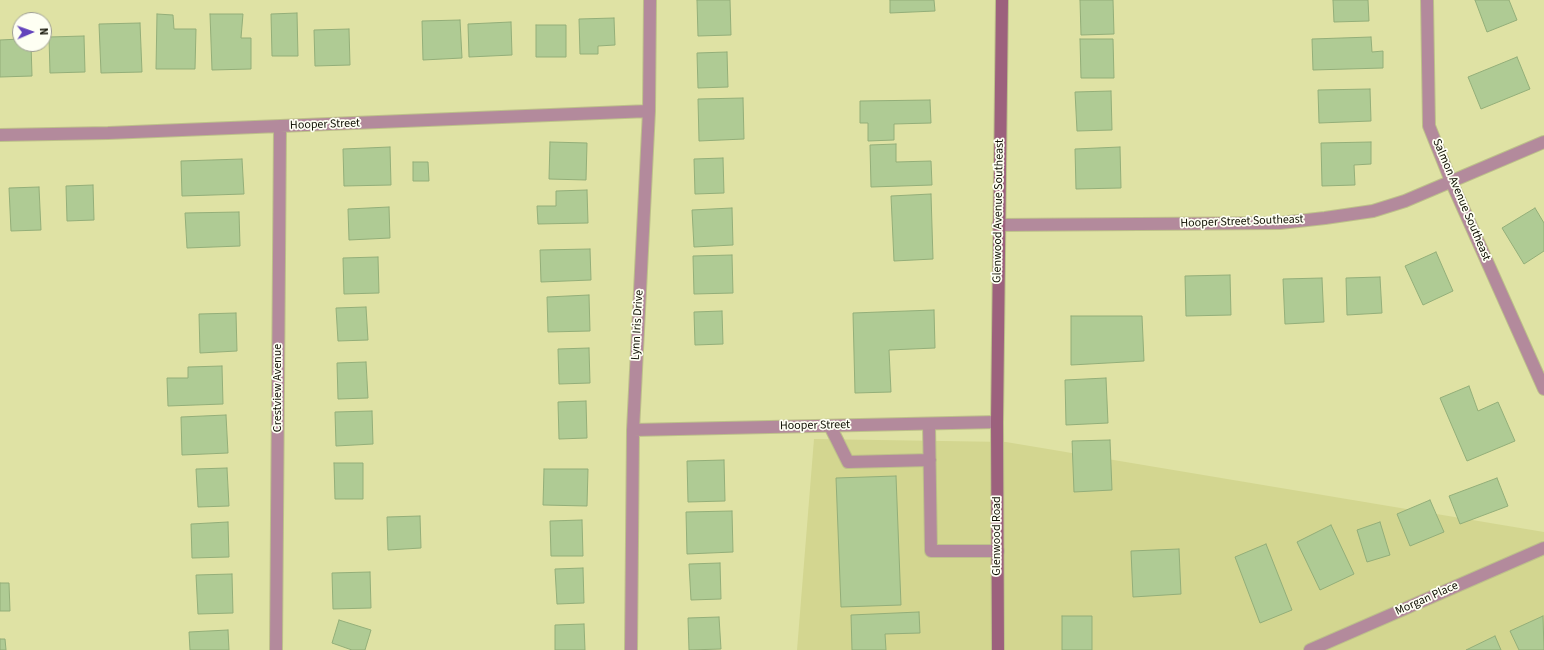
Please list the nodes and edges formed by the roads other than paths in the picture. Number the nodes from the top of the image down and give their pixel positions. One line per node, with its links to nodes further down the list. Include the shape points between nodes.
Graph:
1 (650, 0): 4 (street, Lynn Iris Drive)
2 (1002, 0): 9 (main road, Glenwood Avenue Southeast)
3 (1427, 0): 8 (street, Salmon Avenue Southeast, via 1429,126)
4 (649, 110): 5 (street, Hooper Street); 14 (street, Lynn Iris Drive)
5 (280, 127): 6 (street, Hooper Street); 18 (street, Crestview Avenue)
6 (0, 135)
7 (1544, 142): 8 (street, Hooper Street Southeast)
8 (1451, 182): 9 (street, Hooper Street Southeast, via 1372,211 1280,223); 10 (street, Salmon Avenue Southeast)
9 (998, 225): 11 (main road, Glenwood Avenue Southeast)
10 (1544, 389)
11 (996, 422): 12 (street, Hooper Street); 17 (main road, Glenwood Road)
12 (929, 424): 13 (street, Hooper Street); 15 (street)
13 (830, 426): 14 (street, Hooper Street); 15 (street, via 848,462)
14 (633, 430): 19 (street, Lynn Iris Drive)
15 (930, 460): 17 (street, via 931,551)
16 (1544, 548): 21 (street, Morgan Place)
17 (998, 551): 20 (main road, Glenwood Road)
18 (276, 650)
19 (631, 650)
20 (998, 650)
21 (1310, 650)

